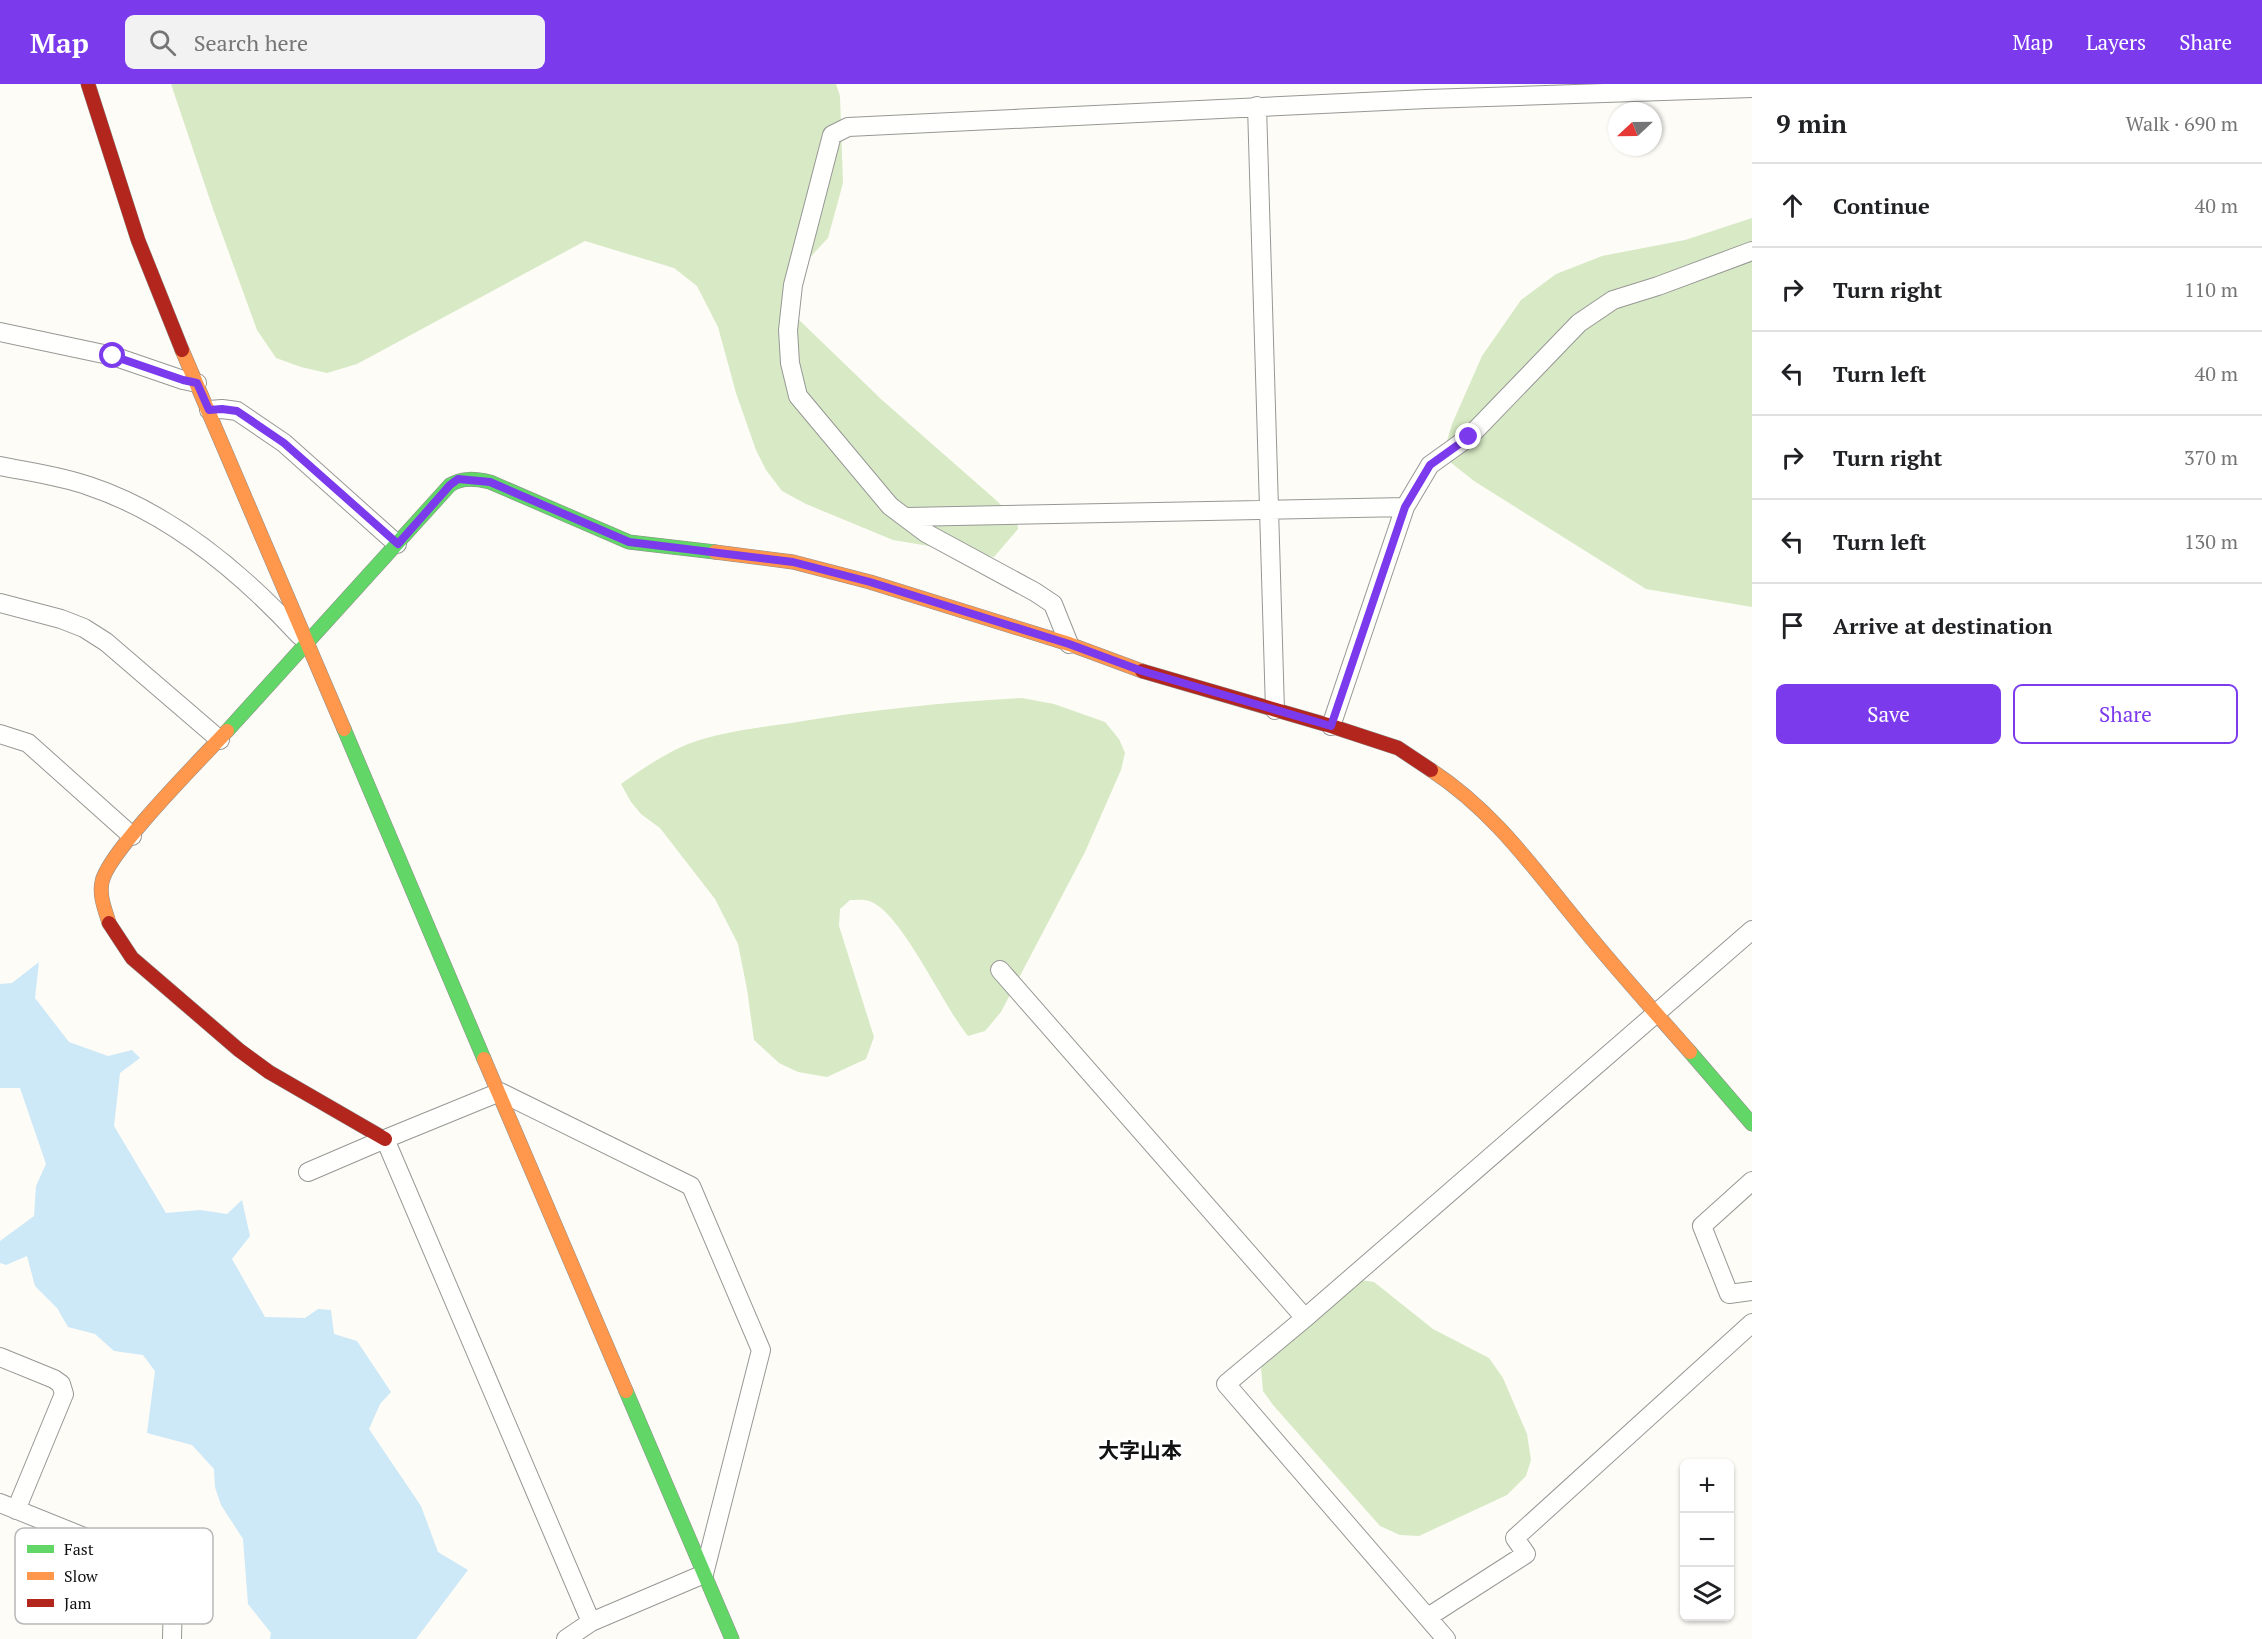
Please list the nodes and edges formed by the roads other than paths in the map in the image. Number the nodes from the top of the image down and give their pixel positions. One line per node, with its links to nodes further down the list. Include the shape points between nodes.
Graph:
1 (88, 84): 7 (street, via 131,226)
2 (1752, 88): 3 (street)
3 (1427, 91): 4 (street)
4 (1257, 106): 11 (street); 12 (street, via 848,127 832,135 793,285 788,330 790,363 798,396 890,506)
5 (1752, 250): 10 (street, via 1613,300 1579,323 1469,437 1430,465)
6 (0, 333): 7 (street, via 113,356)
7 (197, 383): 8 (street)
8 (209, 410): 13 (street, via 237,411 284,443); 15 (street)
9 (0, 466): 15 (street, via 90,486 162,520 209,553)
10 (1405, 507): 11 (street); 18 (street)
11 (1268, 509): 12 (street); 17 (street)
12 (907, 517): 16 (street, via 926,533 1053,604)
13 (398, 544): 15 (street); 16 (street, via 458,479 490,482 629,542 793,562)
14 (0, 603): 20 (street, via 84,628 106,642)
15 (307, 644): 20 (street); 25 (street)
16 (1069, 644): 17 (street, via 1142,671)
17 (1275, 710): 18 (street)
18 (1331, 726): 24 (street, via 1398,748 1454,785 1508,835)
19 (0, 734): 21 (street, via 28,743)
20 (220, 740): 21 (street)
21 (132, 836): 27 (street, via 108,866 101,895 110,925 132,958 269,1072)
22 (1752, 930): 24 (street)
23 (1000, 970): 31 (street)
24 (1656, 1013): 26 (street); 31 (street)
25 (500, 1092): 27 (street); 36 (street); 36 (street, via 691,1186 761,1350)
26 (1752, 1124)
27 (385, 1139): 28 (street); 38 (street)
28 (308, 1172)
29 (1752, 1181): 30 (street, via 1702,1226 1729,1294)
30 (1752, 1291)
31 (1305, 1318): 37 (street, via 1226,1384)
32 (1752, 1323): 37 (street, via 1515,1538 1526,1554)
33 (0, 1357): 34 (street, via 54,1379 62,1384 64,1394)
34 (8, 1507): 35 (street)
35 (61, 1528)
36 (704, 1574): 38 (street); 42 (street)
37 (1428, 1617): 43 (street)
38 (591, 1622): 41 (street)
39 (172, 1624): 40 (street)
40 (172, 1639)
41 (566, 1639)
42 (732, 1639)
43 (1446, 1639)

